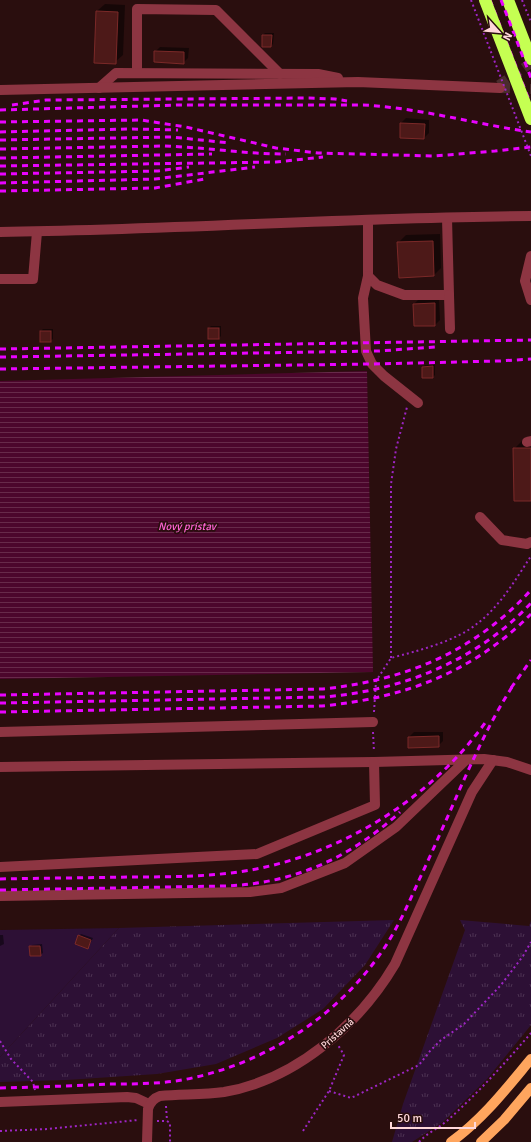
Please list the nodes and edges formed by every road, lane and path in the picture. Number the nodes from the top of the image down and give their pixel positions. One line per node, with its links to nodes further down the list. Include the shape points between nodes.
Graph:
1 (471, 0): 14 (path, bridge)
2 (485, 0): 13 (highway, bridge)
3 (508, 0): 6 (highway)
4 (522, 0): 5 (path)
5 (531, 22)
6 (531, 59)
7 (136, 73): 8 (street); 8 (street, via 137,9 216,10); 11 (street, via 116,73)
8 (280, 74): 9 (street, via 318,74)
9 (358, 82): 10 (street); 11 (street)
10 (498, 87)
11 (99, 88): 12 (street)
12 (0, 90)
13 (531, 119)
14 (531, 156)
15 (531, 216): 16 (street)
16 (447, 218): 17 (street); 23 (street)
17 (368, 221): 19 (street); 21 (street)
18 (0, 232): 19 (street)
19 (37, 232): 22 (street, via 33,279)
20 (531, 256): 24 (street, via 525,280)
21 (368, 276): 23 (street, via 377,285 404,295); 26 (street, via 363,298 366,351 372,364)
22 (0, 279)
23 (449, 295): 25 (street)
24 (531, 300)
25 (450, 329)
26 (414, 399): 30 (path, via 396,449 391,484)
27 (480, 517): 28 (street, via 502,540 527,544)
28 (531, 542)
29 (531, 556): 30 (path, via 495,606 478,624 438,644)
30 (391, 658): 31 (path, via 376,681)
31 (373, 722): 32 (street); 35 (path)
32 (0, 732)
33 (466, 760): 34 (street); 35 (street); 39 (street, via 396,827 346,863 280,888 250,892)
34 (493, 760): 37 (street); 42 (street, Prístavná, via 472,792 394,964 372,998)
35 (374, 762): 36 (street); 38 (street, via 375,805 257,854)
36 (0, 767)
37 (531, 770)
38 (0, 867)
39 (0, 896)
40 (531, 942): 46 (path, via 501,985 464,1024 441,1040 419,1065 351,1098)
41 (531, 1032): 56 (path, via 467,1102)
42 (334, 1037): 46 (path, via 344,1055); 47 (street, Prístavná, via 295,1064 250,1085 219,1092)
43 (0, 1041): 48 (path, via 11,1059 32,1082)
44 (531, 1060): 57 (main road, via 490,1107)
45 (531, 1088): 58 (main road)
46 (329, 1090): 54 (path)
47 (166, 1095): 50 (street, Prístavná, via 156,1097); 52 (path)
48 (35, 1101): 49 (street); 50 (street, via 127,1097)
49 (0, 1102)
50 (149, 1104): 55 (street)
51 (128, 1120): 53 (path, via 48,1129)
52 (167, 1121)
53 (0, 1131)
54 (304, 1131)
55 (146, 1142)
56 (419, 1142)
57 (452, 1142)
58 (481, 1142)

